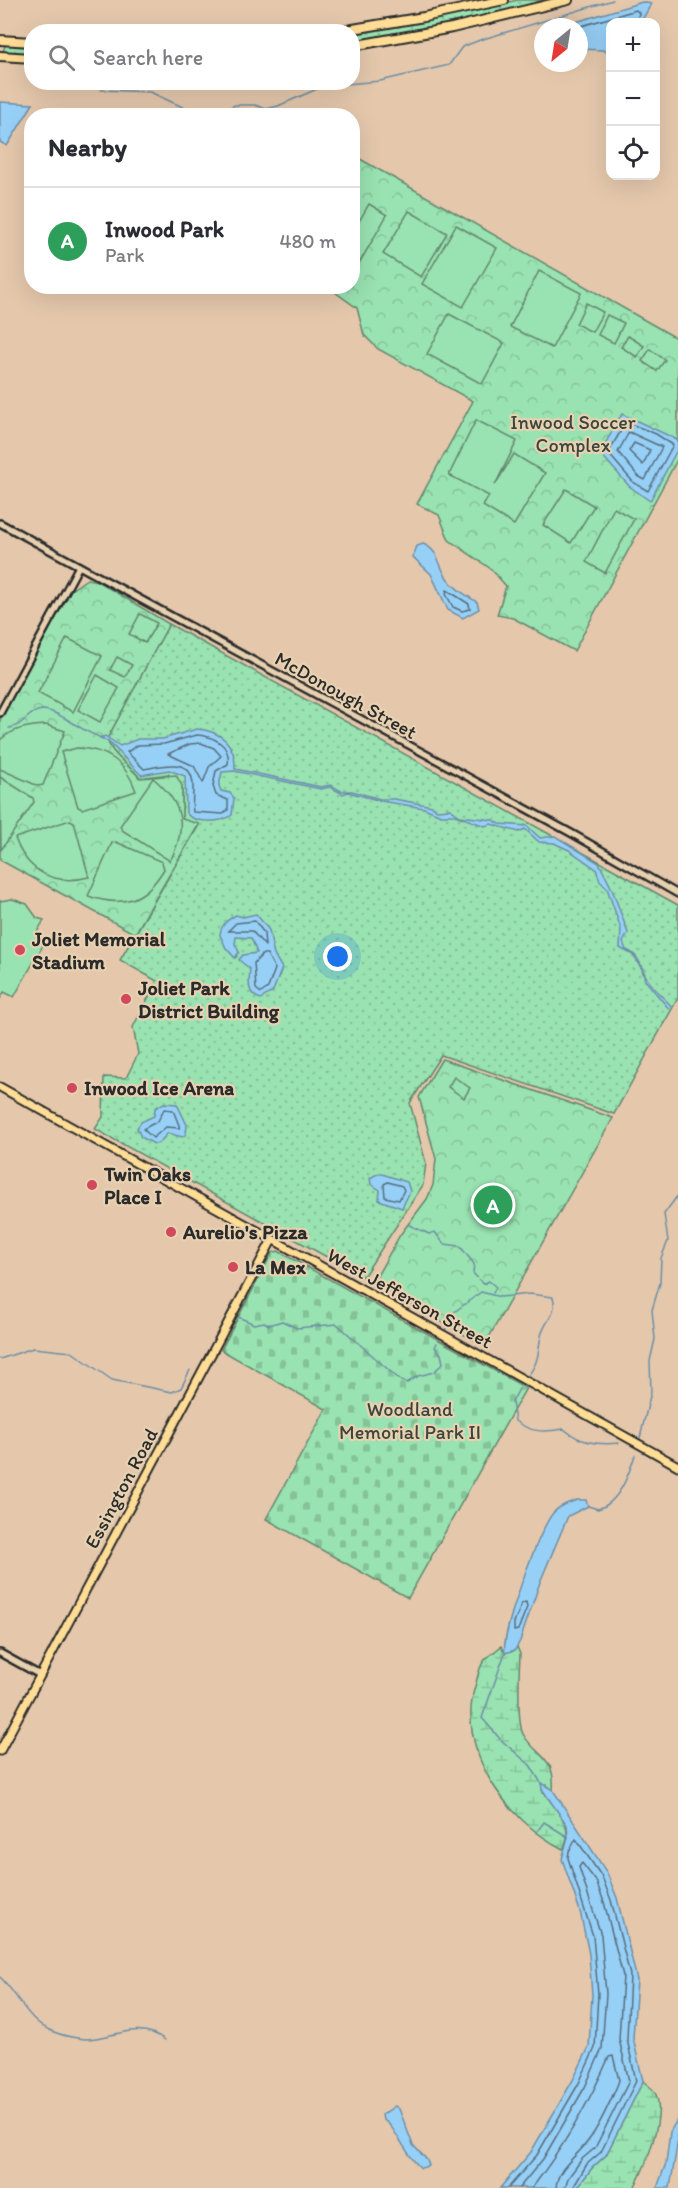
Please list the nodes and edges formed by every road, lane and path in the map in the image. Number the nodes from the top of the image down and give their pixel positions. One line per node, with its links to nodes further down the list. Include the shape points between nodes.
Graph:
1 (504, 0): 3 (highway)
2 (568, 0): 6 (highway, via 452,28)
3 (360, 28)
4 (4, 40): 5 (highway)
5 (24, 41)
6 (360, 44)
7 (0, 56): 8 (highway)
8 (24, 58)
9 (0, 523): 10 (street, McDonough Street)
10 (79, 566): 11 (street); 12 (street, McDonough Street)
11 (0, 712)
12 (678, 894)
13 (0, 1087): 14 (main road, West Jefferson Street)
14 (272, 1240): 15 (main road, West Jefferson Street); 17 (main road, Essington Road)
15 (678, 1466)
16 (0, 1653): 17 (street)
17 (40, 1675): 18 (main road, Essington Road)
18 (0, 1751)

